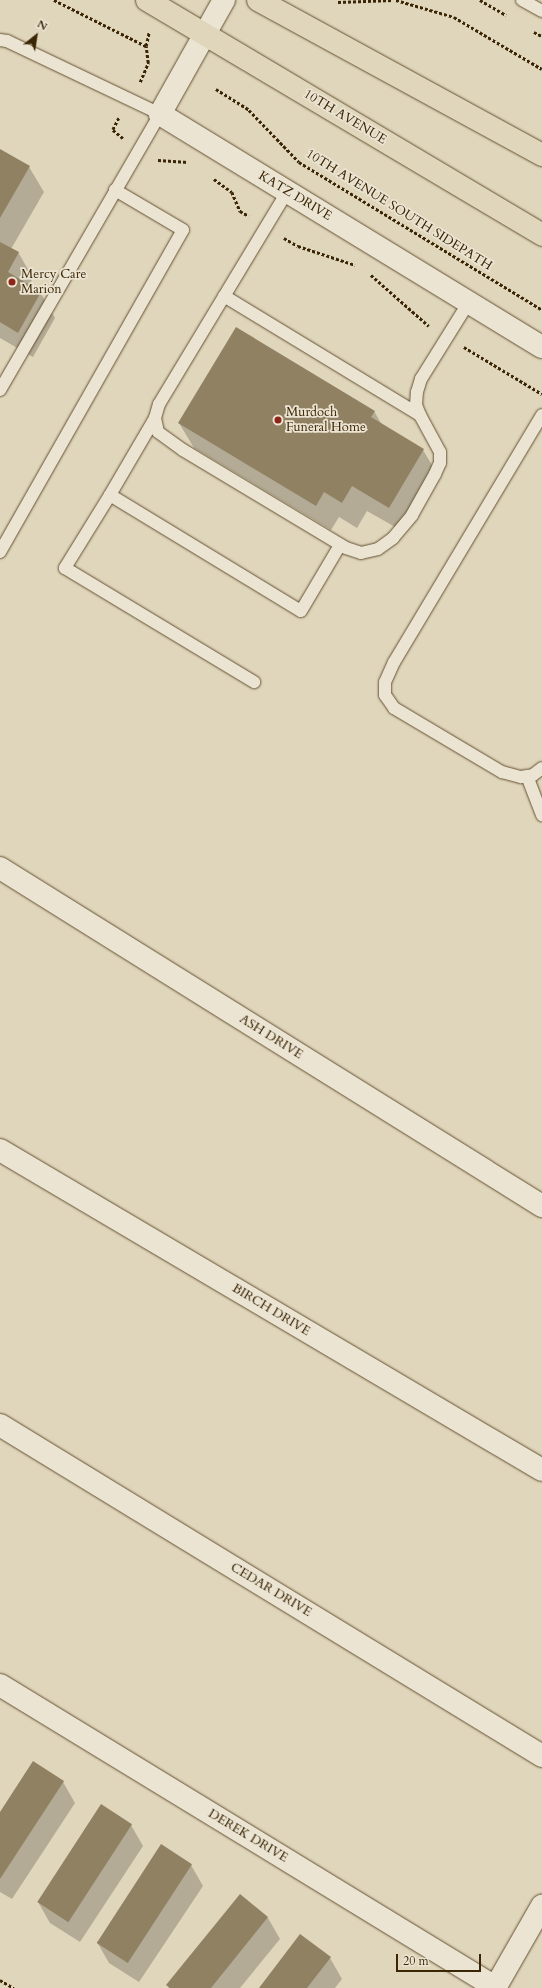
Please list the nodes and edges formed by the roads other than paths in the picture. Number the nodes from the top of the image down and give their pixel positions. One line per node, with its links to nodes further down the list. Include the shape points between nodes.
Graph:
1 (147, 0): 6 (main road, 10TH AVENUE)
2 (224, 0): 6 (street)
3 (258, 0): 9 (main road)
4 (522, 0): 5 (lane)
5 (542, 12)
6 (205, 34): 8 (street); 12 (main road, 10TH AVENUE)
7 (0, 40): 8 (lane, via 8,41)
8 (160, 114): 10 (lane); 11 (street, KATZ DRIVE)
9 (542, 155)
10 (116, 190): 16 (lane); 22 (lane, via 183,230)
11 (287, 192): 13 (lane); 14 (street, KATZ DRIVE)
12 (542, 235)
13 (224, 296): 17 (lane); 19 (lane, via 159,404)
14 (469, 302): 15 (street, KATZ DRIVE); 17 (lane, via 417,392 416,405)
15 (542, 347)
16 (0, 390)
17 (420, 415): 21 (lane, via 440,452 440,463 412,515 393,538 378,548 361,553)
18 (542, 415): 25 (lane, via 394,662 385,688 385,695 394,708 431,731 502,772)
19 (155, 418): 20 (lane); 21 (lane, via 158,432)
20 (110, 495): 21 (lane, via 301,611); 23 (lane, via 65,568)
21 (340, 545)
22 (0, 552)
23 (254, 682)
24 (542, 768): 25 (lane, via 534,775)
25 (527, 776): 26 (lane)
26 (542, 815)
27 (0, 868): 29 (street, ASH DRIVE)
28 (0, 1150): 31 (street, BIRCH DRIVE)
29 (542, 1206)
30 (0, 1425): 33 (street, CEDAR DRIVE)
31 (542, 1470)
32 (0, 1685): 35 (street, DEREK DRIVE)
33 (542, 1756)
34 (542, 1906): 35 (street)
35 (495, 1988)

